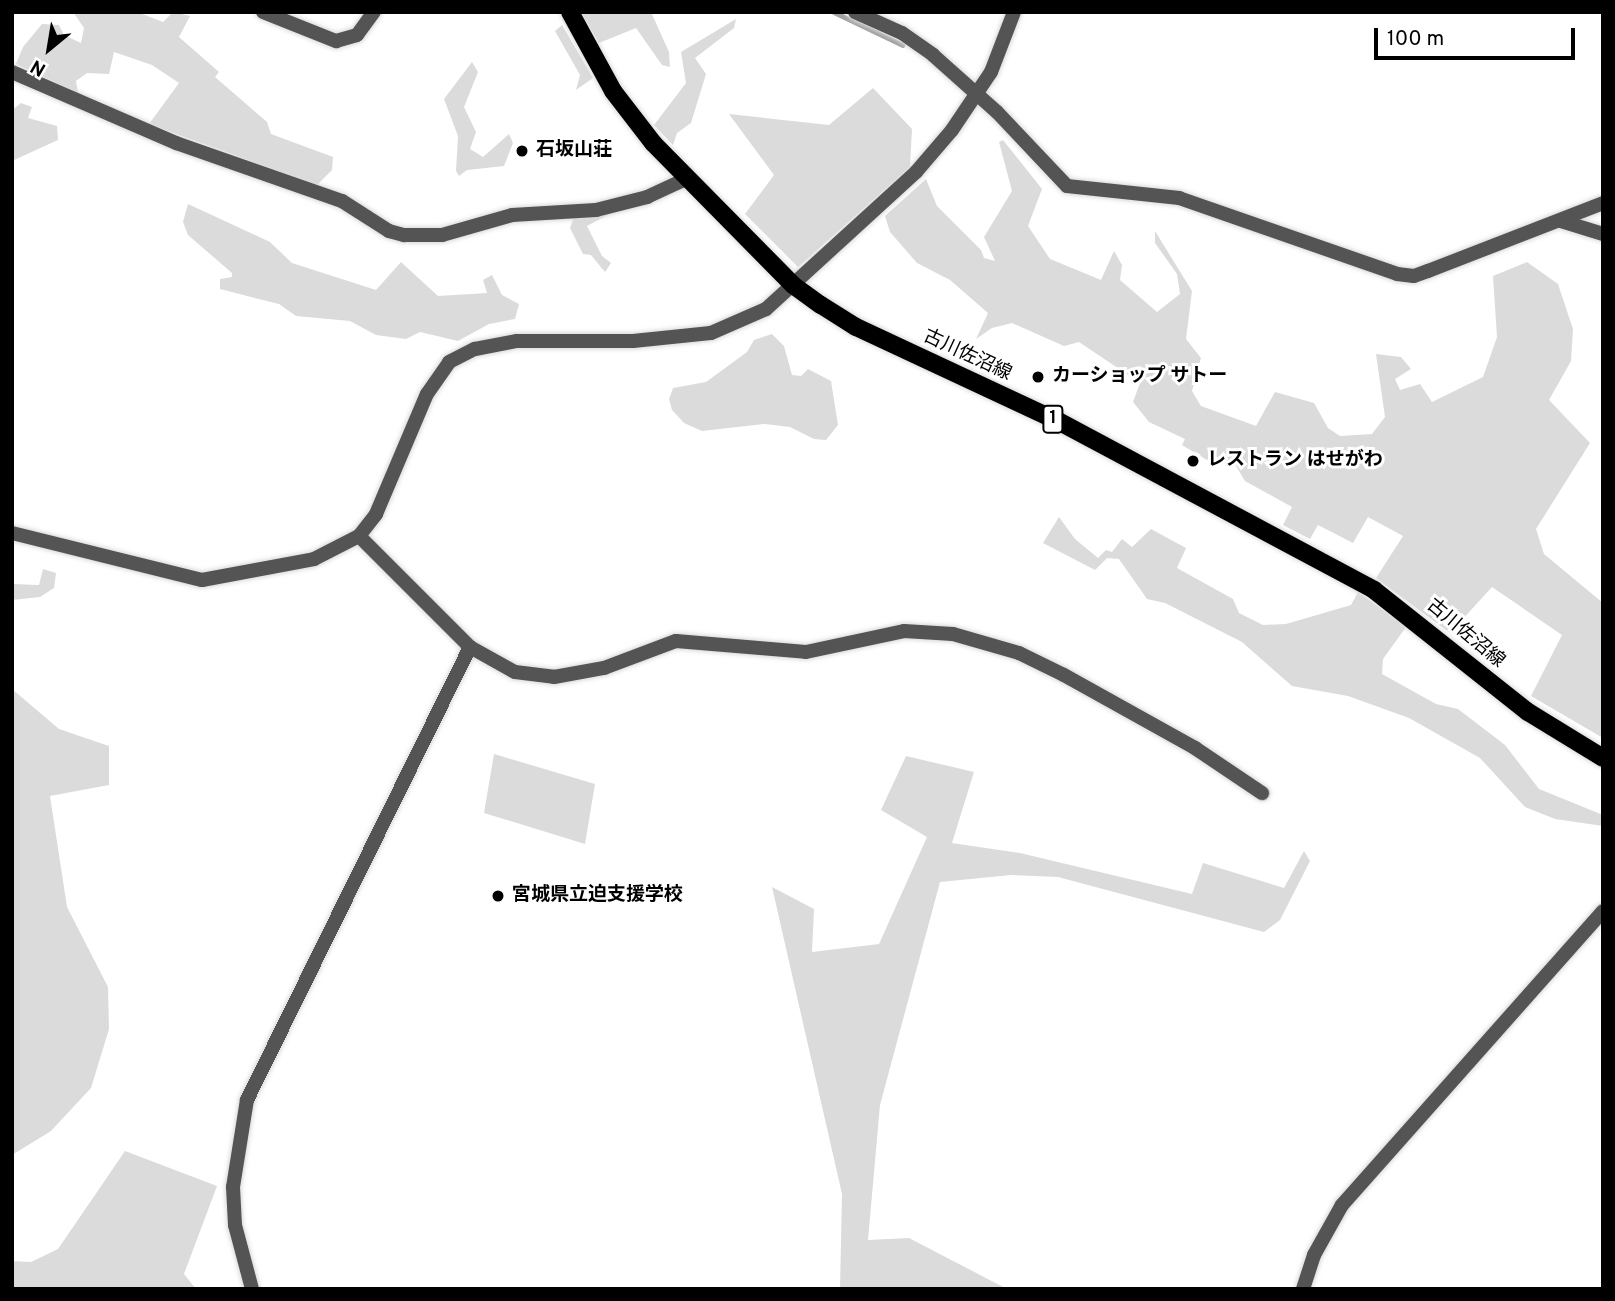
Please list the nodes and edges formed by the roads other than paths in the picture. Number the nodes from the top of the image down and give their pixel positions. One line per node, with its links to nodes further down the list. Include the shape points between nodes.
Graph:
1 (263, 12): 2 (street, via 336,41 357,35)
2 (374, 12)
3 (570, 12): 8 (main road, 古川佐沼線 / 1, via 632,119)
4 (855, 12): 7 (street, via 902,33)
5 (1014, 12): 7 (street)
6 (12, 72): 8 (street, via 176,144 342,201 389,231 404,235 442,235 512,215 596,210 647,197)
7 (978, 94): 10 (street, via 1067,186 1179,198 1397,274 1414,276); 12 (street, via 916,172)
8 (688, 178): 12 (main road, 古川佐沼線 / 1)
9 (1603, 203): 10 (street)
10 (1561, 221): 11 (street)
11 (1603, 234)
12 (793, 285): 14 (street, via 766,309 711,333 633,341 517,341 475,349 449,362 426,394 376,514); 16 (main road, 古川佐沼線 / 1, via 856,327 1069,427 1374,590 1528,712)
13 (12, 533): 14 (street, via 202,580 314,559)
14 (359, 536): 15 (street)
15 (470, 647): 17 (street, via 514,672 554,677 604,668 676,641 806,652 904,631 953,634 1019,653 1064,675 1195,748); 19 (street, via 247,1100 233,1187 235,1225)
16 (1603, 758)
17 (1262, 793)
18 (1603, 911): 20 (street, via 1342,1205 1314,1255)
19 (251, 1289)
20 (1303, 1289)

